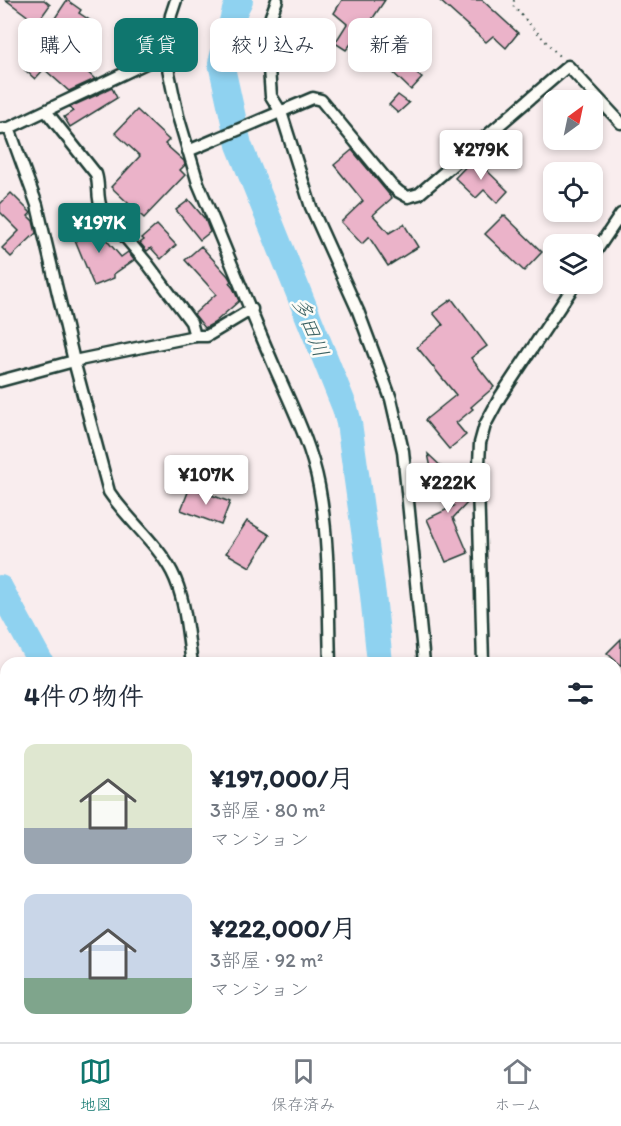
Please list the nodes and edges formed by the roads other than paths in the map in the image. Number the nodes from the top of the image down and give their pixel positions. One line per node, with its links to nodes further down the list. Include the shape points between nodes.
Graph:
1 (176, 0): 3 (street)
2 (277, 0): 7 (street, via 271,16 268,55 271,96)
3 (171, 18)
4 (127, 72): 6 (street)
5 (169, 72): 10 (street, via 178,116)
6 (46, 111): 9 (street); 15 (street, via 96,174 102,210 191,322)
7 (277, 113): 8 (street, via 313,98 321,100 391,185 408,197 419,194 568,66); 10 (street); 20 (street, via 311,207 358,311 391,399 403,450)
8 (621, 123)
9 (4, 128): 16 (street, via 37,205)
10 (193, 150): 14 (street, via 198,183)
11 (621, 214): 12 (street)
12 (603, 241)
13 (568, 294): 21 (street, via 484,425 478,483)
14 (252, 309): 15 (street, via 207,336); 19 (street, via 299,421 319,486 325,522)
15 (195, 336): 16 (street)
16 (74, 361): 17 (street); 18 (street, via 109,492 172,573 181,598)
17 (0, 381)
18 (191, 657)
19 (330, 657)
20 (423, 657)
21 (483, 657)

